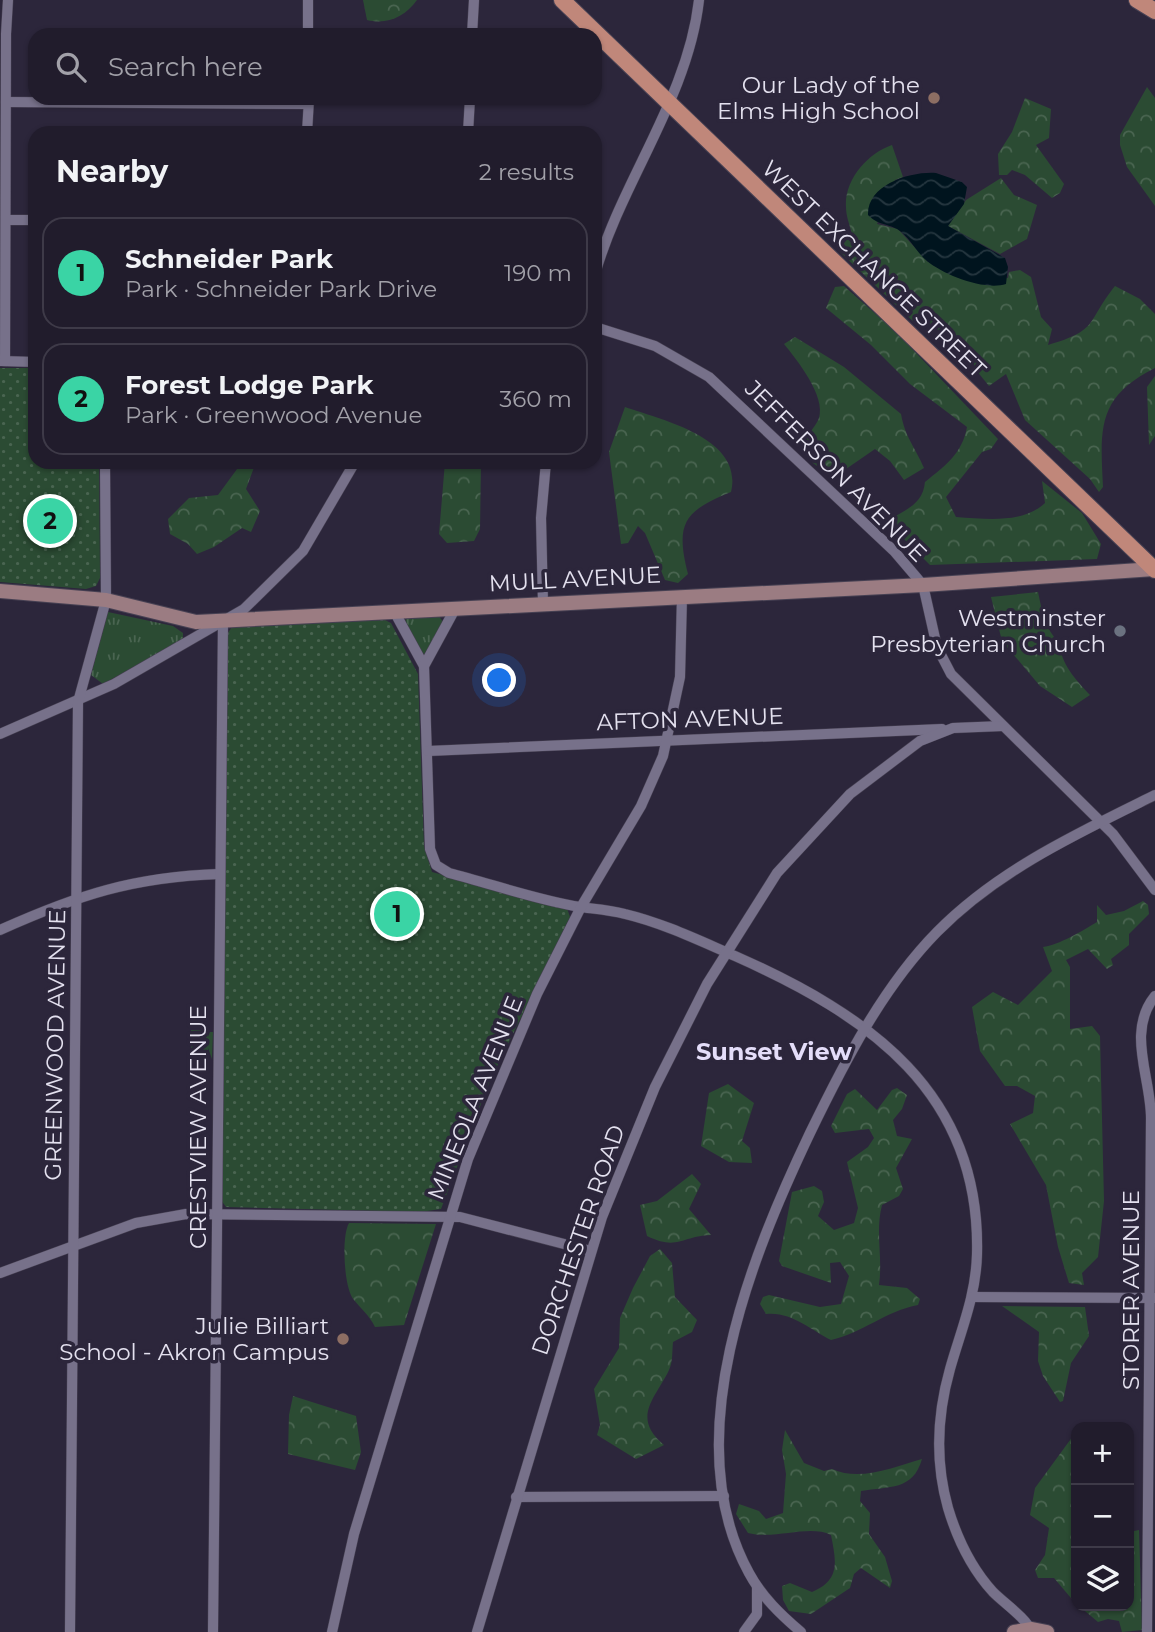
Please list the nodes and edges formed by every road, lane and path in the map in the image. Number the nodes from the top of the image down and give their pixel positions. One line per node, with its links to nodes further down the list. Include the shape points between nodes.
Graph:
1 (8, 0): 7 (street); 13 (street)
2 (308, 0): 9 (street)
3 (474, 0): 10 (street)
4 (562, 0): 11 (main road, WEST EXCHANGE STREET)
5 (699, 0): 15 (street, via 690,50)
6 (1137, 0): 8 (main road)
7 (0, 1)
8 (1155, 11)
9 (308, 28)
10 (472, 28)
11 (591, 28)
12 (602, 39): 15 (main road, WEST EXCHANGE STREET)
13 (6, 102): 14 (street); 20 (street)
14 (28, 102)
15 (668, 103): 22 (street); 29 (main road, WEST EXCHANGE STREET)
16 (308, 105): 18 (street)
17 (470, 105): 19 (street)
18 (307, 126)
19 (468, 126)
20 (6, 220): 21 (street); 24 (street)
21 (28, 220)
22 (602, 255)
23 (602, 329): 30 (street, JEFFERSON AVENUE, via 655,346 709,377 884,542)
24 (2, 361): 25 (street)
25 (28, 362)
26 (105, 469): 33 (street, GREENWOOD AVENUE)
27 (351, 469): 37 (street, via 303,551 256,600)
28 (545, 469): 34 (street, via 541,518)
29 (1155, 569): 30 (street, MULL AVENUE)
30 (923, 585): 32 (street, MULL AVENUE); 40 (street, JEFFERSON AVENUE, via 931,627 947,668)
31 (0, 591): 33 (street, MULL AVENUE)
32 (682, 596): 34 (street, MULL AVENUE); 43 (street, MINEOLA AVENUE, via 680,677)
33 (106, 600): 37 (street, MULL AVENUE, via 196,622); 39 (street, GREENWOOD AVENUE)
34 (544, 604): 35 (street, MULL AVENUE)
35 (455, 609): 36 (street, MULL AVENUE); 38 (street)
36 (394, 611): 37 (street, MULL AVENUE); 38 (street)
37 (223, 621): 39 (street); 47 (street, CRESTVIEW AVENUE)
38 (424, 666): 44 (street)
39 (78, 702): 42 (street); 49 (street, GREENWOOD AVENUE)
40 (1003, 726): 41 (street, DORCHESTER ROAD); 46 (street, JEFFERSON AVENUE)
41 (953, 728): 43 (street, AFTON AVENUE); 52 (street, DORCHESTER ROAD, via 920,741 892,760 833,810 777,873)
42 (0, 734)
43 (668, 738): 44 (street, AFTON AVENUE); 50 (street, MINEOLA AVENUE, via 641,806)
44 (428, 751): 50 (street, via 433,863 449,873)
45 (1155, 794): 46 (street)
46 (1100, 822): 48 (street, JEFFERSON AVENUE); 54 (street, via 1032,858 962,909 905,969)
47 (219, 874): 49 (street, via 153,878); 56 (street, CRESTVIEW AVENUE)
48 (1155, 890)
49 (76, 898): 51 (street); 58 (street, GREENWOOD AVENUE)
50 (581, 907): 52 (street, via 626,914); 57 (street, MINEOLA AVENUE, via 514,1046)
51 (0, 930)
52 (726, 952): 54 (street); 59 (street, DORCHESTER ROAD, via 655,1087)
53 (1155, 996): 55 (street, STORER AVENUE, via 1139,1036 1151,1095)
54 (866, 1027): 61 (street, via 914,1073 958,1146 976,1224); 64 (street, via 796,1162 735,1325 719,1420)
55 (1153, 1177): 62 (street, STORER AVENUE)
56 (216, 1213): 57 (street); 58 (street, via 150,1220); 70 (street, CRESTVIEW AVENUE)
57 (448, 1217): 59 (street, via 485,1222); 71 (street, MINEOLA AVENUE, via 354,1534)
58 (73, 1246): 60 (street); 69 (street, GREENWOOD AVENUE)
59 (591, 1251): 65 (street, DORCHESTER ROAD)
60 (0, 1273)
61 (972, 1297): 62 (street); 68 (street, via 940,1411 943,1484 956,1532 973,1565 992,1590)
62 (1153, 1298): 63 (street, STORER AVENUE)
63 (1152, 1417): 66 (street, STORER AVENUE)
64 (724, 1496): 65 (street); 67 (street, via 742,1558)
65 (516, 1497): 72 (street, DORCHESTER ROAD)
66 (1152, 1534): 76 (street, STORER AVENUE)
67 (757, 1586): 73 (street, via 757,1614); 74 (street)
68 (1037, 1631): 75 (street)
69 (70, 1632)
70 (213, 1632)
71 (332, 1632)
72 (477, 1632)
73 (744, 1632)
74 (801, 1632)
75 (1014, 1632)
76 (1147, 1632)

